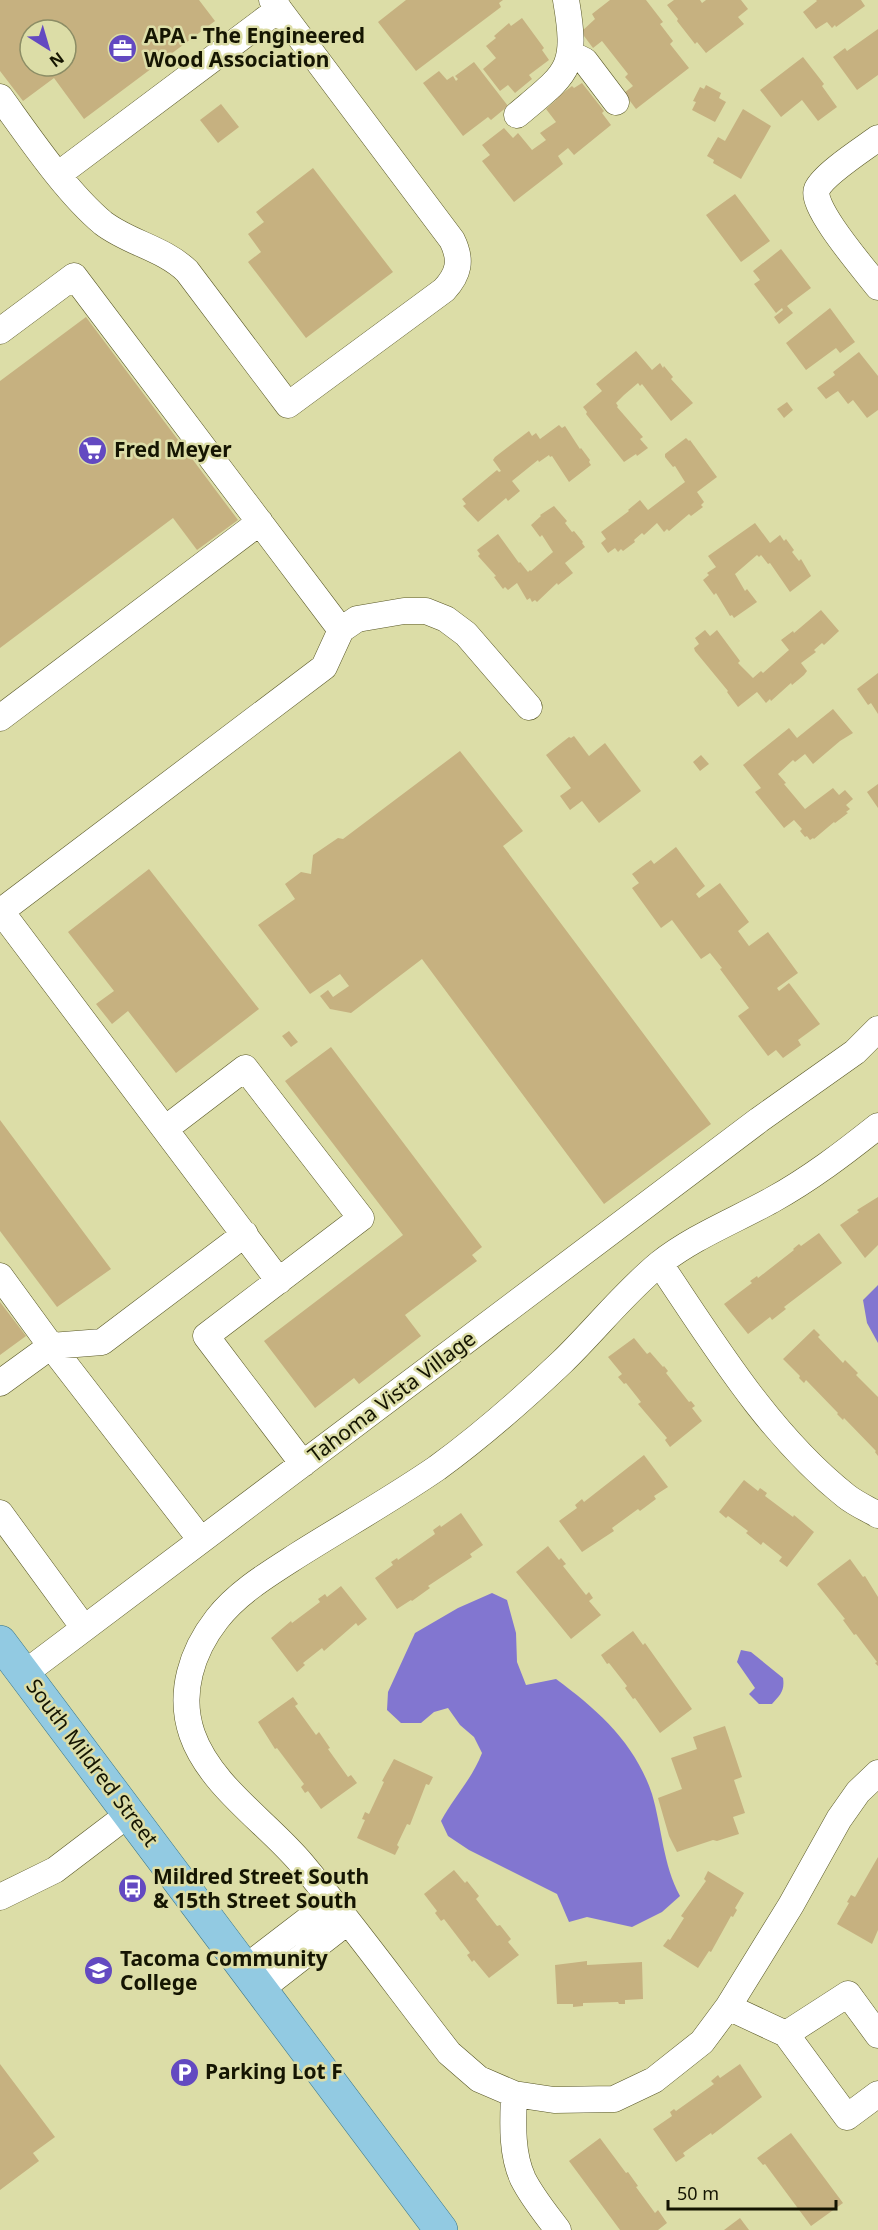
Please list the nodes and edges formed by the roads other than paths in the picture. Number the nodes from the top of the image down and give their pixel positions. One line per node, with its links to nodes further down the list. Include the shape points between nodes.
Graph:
1 (566, 0): 3 (street)
2 (276, 5): 8 (street); 8 (street, via 452,240 459,266 444,290 288,405 187,271 167,255 104,224)
3 (571, 54): 5 (street, via 585,61); 6 (street, via 565,72)
4 (0, 97): 8 (street)
5 (616, 102)
6 (517, 115)
7 (878, 138): 9 (street, via 829,176 815,194 825,217)
8 (58, 174)
9 (878, 287)
10 (0, 331): 11 (street, via 74,276)
11 (260, 522): 12 (street); 14 (street)
12 (341, 630): 13 (street, via 357,619 404,611 435,613 466,634); 15 (street, via 324,667)
13 (529, 707)
14 (0, 718)
15 (0, 911): 18 (street)
16 (878, 1029): 25 (street, Tahoma Vista Village, via 855,1052)
17 (878, 1125): 20 (street, via 810,1178)
18 (165, 1129): 19 (street); 22 (street, via 246,1068 361,1218)
19 (245, 1234): 22 (street); 23 (street, via 102,1342)
20 (660, 1263): 27 (street, via 742,1385 804,1458 847,1497); 35 (street, via 607,1312 563,1361 484,1432 434,1470 272,1572 219,1616 202,1640 187,1682 192,1734 224,1784 302,1863)
21 (0, 1276): 23 (street)
22 (279, 1281): 25 (street, via 206,1336)
23 (51, 1346): 24 (street); 28 (street)
24 (0, 1383)
25 (303, 1464): 28 (street, Tahoma Vista Village)
26 (0, 1513): 29 (street)
27 (878, 1515)
28 (201, 1540): 29 (street, Tahoma Vista Village)
29 (84, 1628): 31 (street, Tahoma Vista Village)
30 (0, 1642): 31 (main road, South Mildred Street)
31 (25, 1673): 33 (main road, South Mildred Street)
32 (878, 1773): 40 (street, via 839,1819)
33 (130, 1813): 34 (street, via 55,1870); 39 (main road, South Mildred Street)
34 (0, 1897)
35 (331, 1902): 36 (street); 37 (street)
36 (306, 1922): 38 (street); 39 (street)
37 (347, 1922): 38 (street); 43 (street, via 449,2053 479,2079)
38 (321, 1941): 39 (street)
39 (253, 1978): 45 (main road, South Mildred Street)
40 (728, 2007): 41 (street); 43 (street, via 702,2042 664,2074 633,2091 588,2101)
41 (786, 2034): 42 (street, via 848,1994); 44 (street, via 847,2117)
42 (878, 2035)
43 (514, 2094): 46 (street, via 513,2125 523,2178)
44 (878, 2094)
45 (441, 2230)
46 (558, 2230)

